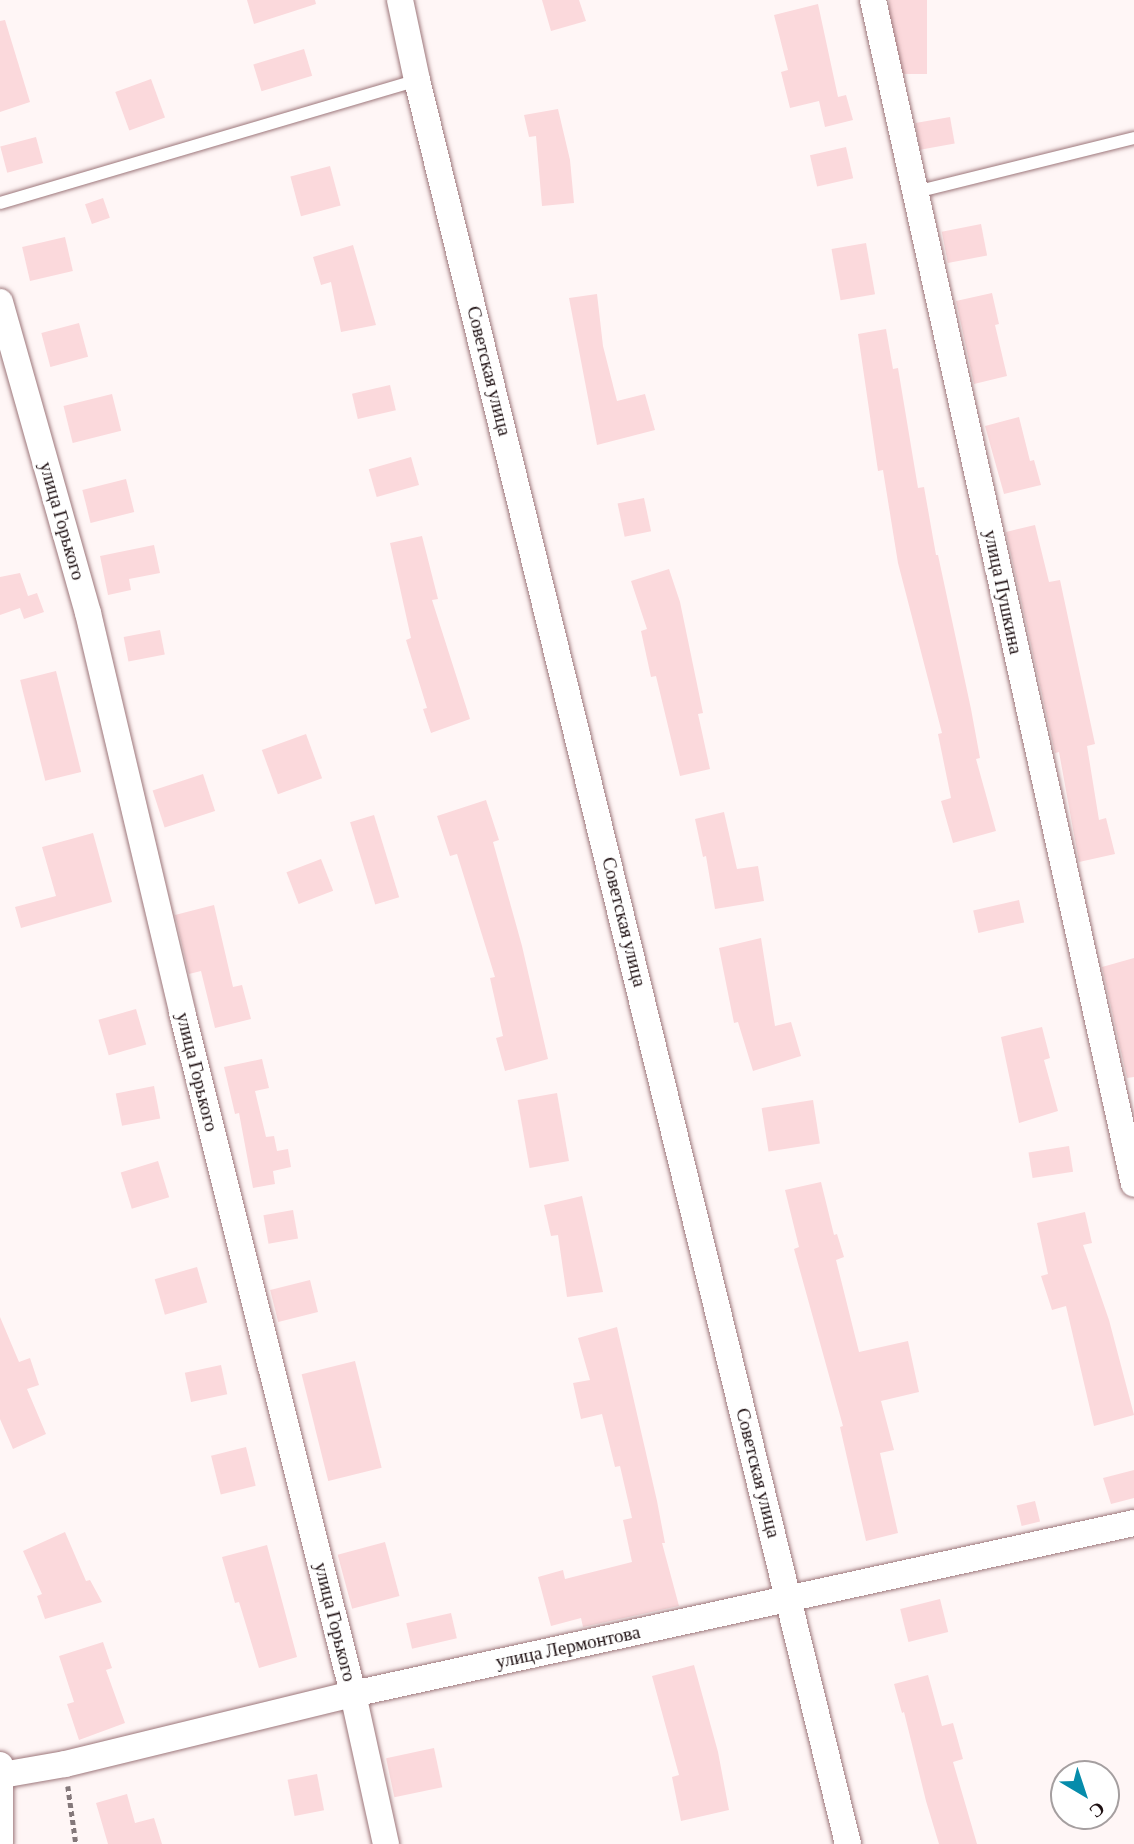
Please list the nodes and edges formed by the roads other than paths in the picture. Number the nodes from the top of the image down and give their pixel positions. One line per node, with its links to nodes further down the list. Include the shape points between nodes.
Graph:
1 (400, 0): 3 (street, Советская улица)
2 (873, 0): 5 (street, улица Пушкина)
3 (417, 80): 6 (lane); 10 (street, Советская улица)
4 (1134, 138): 5 (lane)
5 (916, 192): 8 (street, улица Пушкина)
6 (0, 203)
7 (0, 302): 11 (street, улица Горького, via 88,613 182,1012)
8 (1134, 1184)
9 (1134, 1524): 10 (street, улица Лермонтова)
10 (789, 1599): 11 (street, улица Лермонтова); 15 (street, Советская улица)
11 (353, 1694): 12 (street, улица Лермонтова, via 65,1764); 14 (street, улица Горького)
12 (1, 1770): 13 (street)
13 (0, 1843)
14 (386, 1844)
15 (848, 1844)

